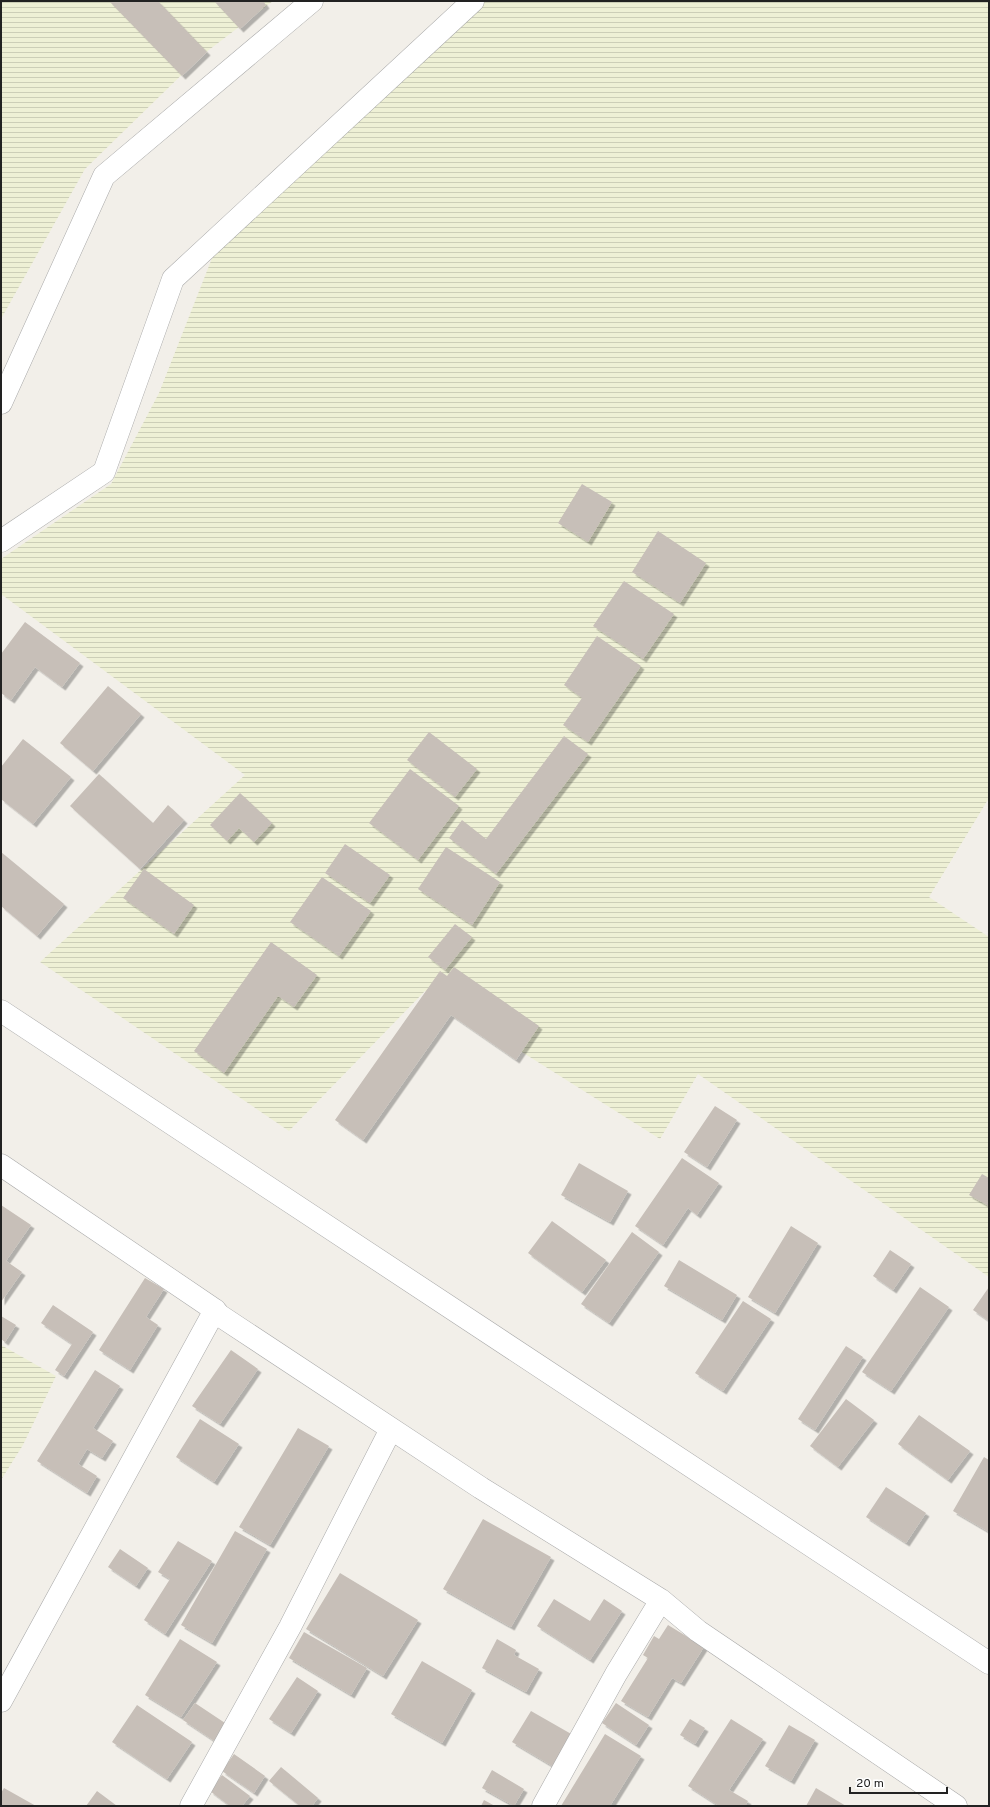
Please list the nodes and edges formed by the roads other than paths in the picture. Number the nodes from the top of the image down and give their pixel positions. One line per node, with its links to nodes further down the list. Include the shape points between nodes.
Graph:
1 (312, 1): 3 (street, via 104,176)
2 (473, 1): 4 (street, via 172,279 104,472)
3 (1, 403)
4 (1, 542)
5 (1, 1011): 10 (street)
6 (1, 1165): 7 (street)
7 (216, 1310): 8 (street); 11 (street)
8 (391, 1429): 9 (street); 12 (street, via 290,1627)
9 (661, 1600): 13 (street, via 616,1674); 14 (street, via 698,1631)
10 (989, 1663)
11 (1, 1701)
12 (191, 1806)
13 (543, 1806)
14 (956, 1806)

